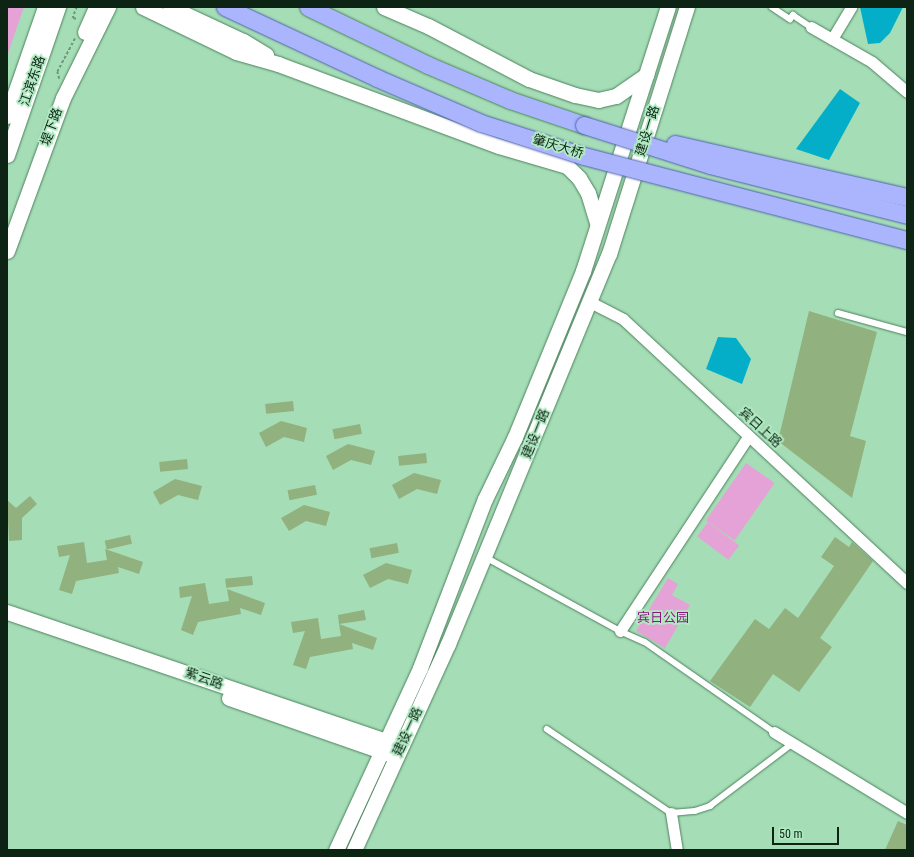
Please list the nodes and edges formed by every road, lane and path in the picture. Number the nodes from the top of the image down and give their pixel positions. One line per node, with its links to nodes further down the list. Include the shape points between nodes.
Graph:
1 (45, 7): 23 (street, 江滨东路)
2 (58, 7): 25 (street, 江滨东路)
3 (77, 7): 15 (path, via 73,18 80,20)
4 (96, 7): 21 (street, 堤下路)
5 (108, 7): 31 (street, 堤下路, via 63,98)
6 (142, 7): 19 (street, via 236,52)
7 (170, 7): 19 (street, via 243,41)
8 (225, 7): 30 (main road, 肇庆大桥, bridge, via 481,123 584,156)
9 (308, 7): 24 (main road, via 428,65 510,100)
10 (384, 7): 20 (street, via 428,26 528,79 575,95 598,100 616,96)
11 (668, 7): 20 (street, 建设一路)
12 (687, 7): 32 (street, 建设一路, via 609,254)
13 (772, 7): 16 (lane, via 790,19 793,15)
14 (851, 7): 18 (street)
15 (82, 14)
16 (811, 27): 18 (street)
17 (76, 35): 21 (path, via 57,72)
18 (832, 39): 22 (street, via 872,62)
19 (278, 64): 28 (street, via 449,129 567,166 579,178 588,194)
20 (646, 75): 28 (street, 建设一路)
21 (60, 82): 29 (street, 堤下路)
22 (907, 92)
23 (7, 116)
24 (584, 125): 26 (main road, bridge); 27 (main road, bridge, via 710,165)
25 (7, 155)
26 (907, 197)
27 (907, 215)
28 (597, 222): 44 (street, 建设一路, via 580,278 516,437 485,499 420,668)
29 (7, 224)
30 (907, 240)
31 (7, 251)
32 (590, 302): 35 (street, 宾日上路, via 623,319); 36 (street, 建设一路)
33 (838, 313): 34 (lane)
34 (907, 332)
35 (748, 437): 37 (street, 宾日上路); 40 (street)
36 (485, 557): 40 (lane); 45 (street, 建设一路)
37 (907, 583)
38 (7, 612): 44 (street, 紫云路)
39 (7, 622): 44 (street, 紫云路)
40 (620, 631): 42 (lane, via 645,642)
41 (547, 729): 46 (lane)
42 (774, 732): 43 (street)
43 (792, 743): 46 (lane, via 710,806 695,811); 47 (street)
44 (384, 746): 45 (street, 紫云路); 48 (street, 建设一路)
45 (399, 751): 49 (street, 建设一路)
46 (671, 813): 52 (street)
47 (907, 813)
48 (348, 824): 49 (street); 50 (street, 建设一路)
49 (363, 831): 51 (street, 建设一路)
50 (336, 850)
51 (354, 850)
52 (677, 850)

